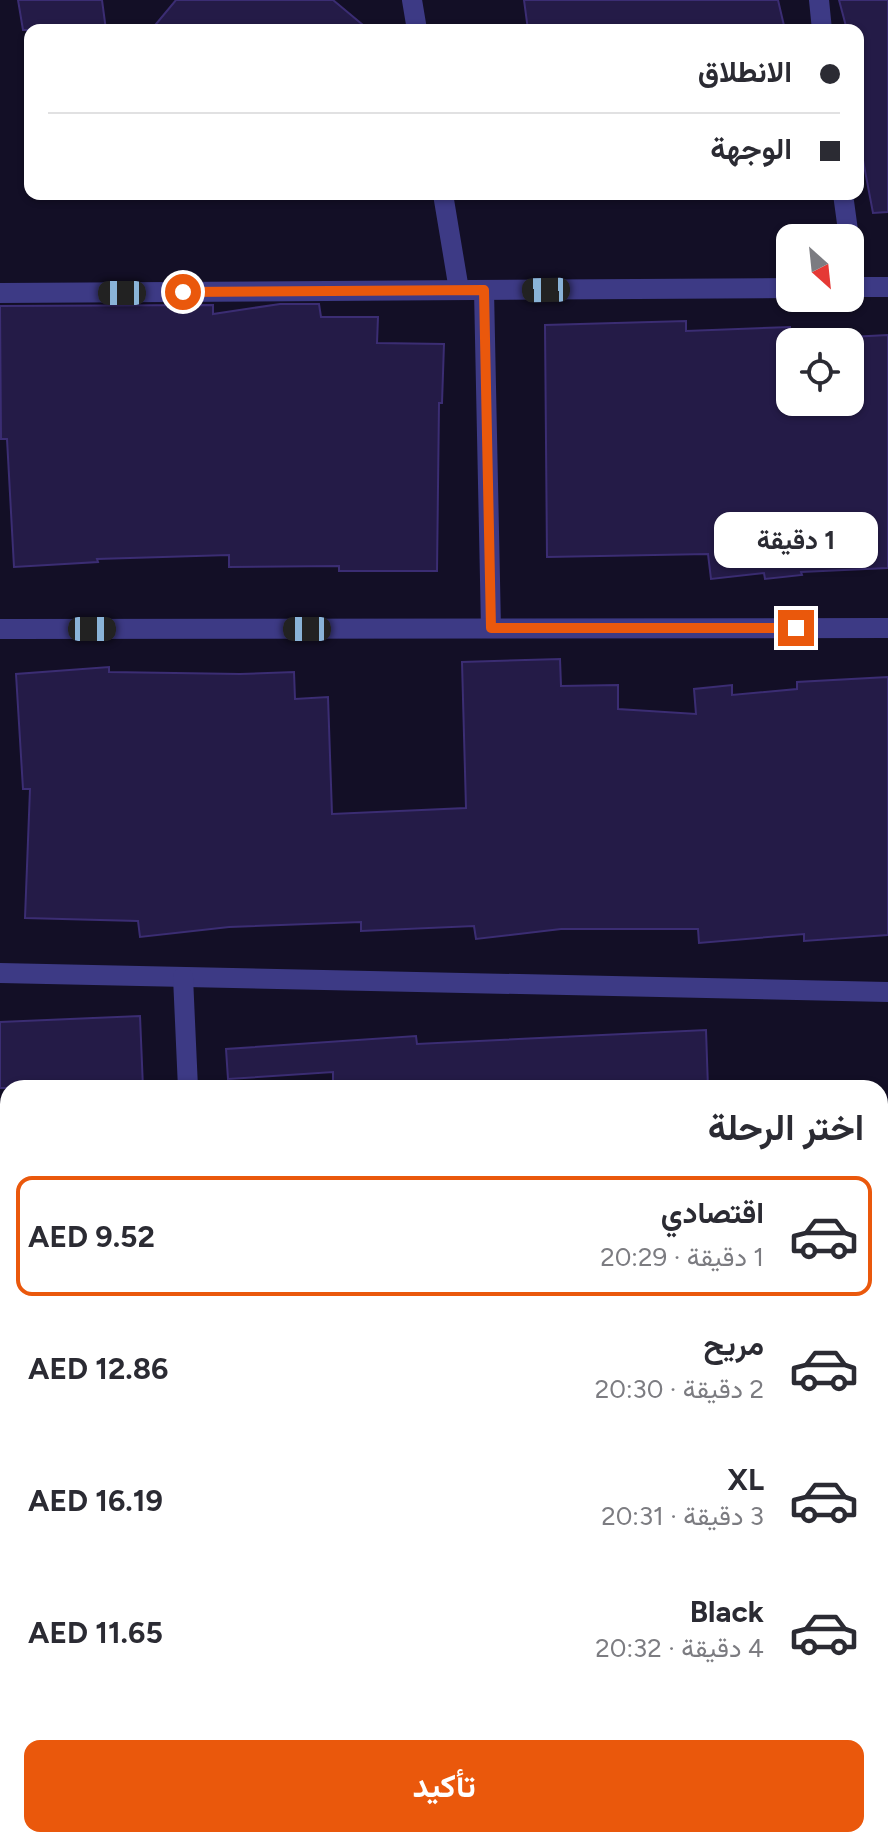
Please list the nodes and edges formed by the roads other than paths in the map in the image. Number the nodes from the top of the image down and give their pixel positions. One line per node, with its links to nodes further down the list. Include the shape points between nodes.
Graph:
1 (412, 0): 3 (street)
2 (819, 0): 4 (street)
3 (416, 24)
4 (821, 24)
5 (444, 200): 11 (street)
6 (844, 200): 7 (street)
7 (847, 224)
8 (864, 287): 9 (street)
9 (888, 287)
10 (776, 288): 12 (street)
11 (459, 290): 12 (street); 13 (street)
12 (484, 290): 14 (street)
13 (0, 293)
14 (491, 628): 15 (street); 16 (street)
15 (888, 628)
16 (0, 629)
17 (0, 973): 18 (street)
18 (183, 977): 19 (street); 20 (street)
19 (888, 992)
20 (188, 1080)

